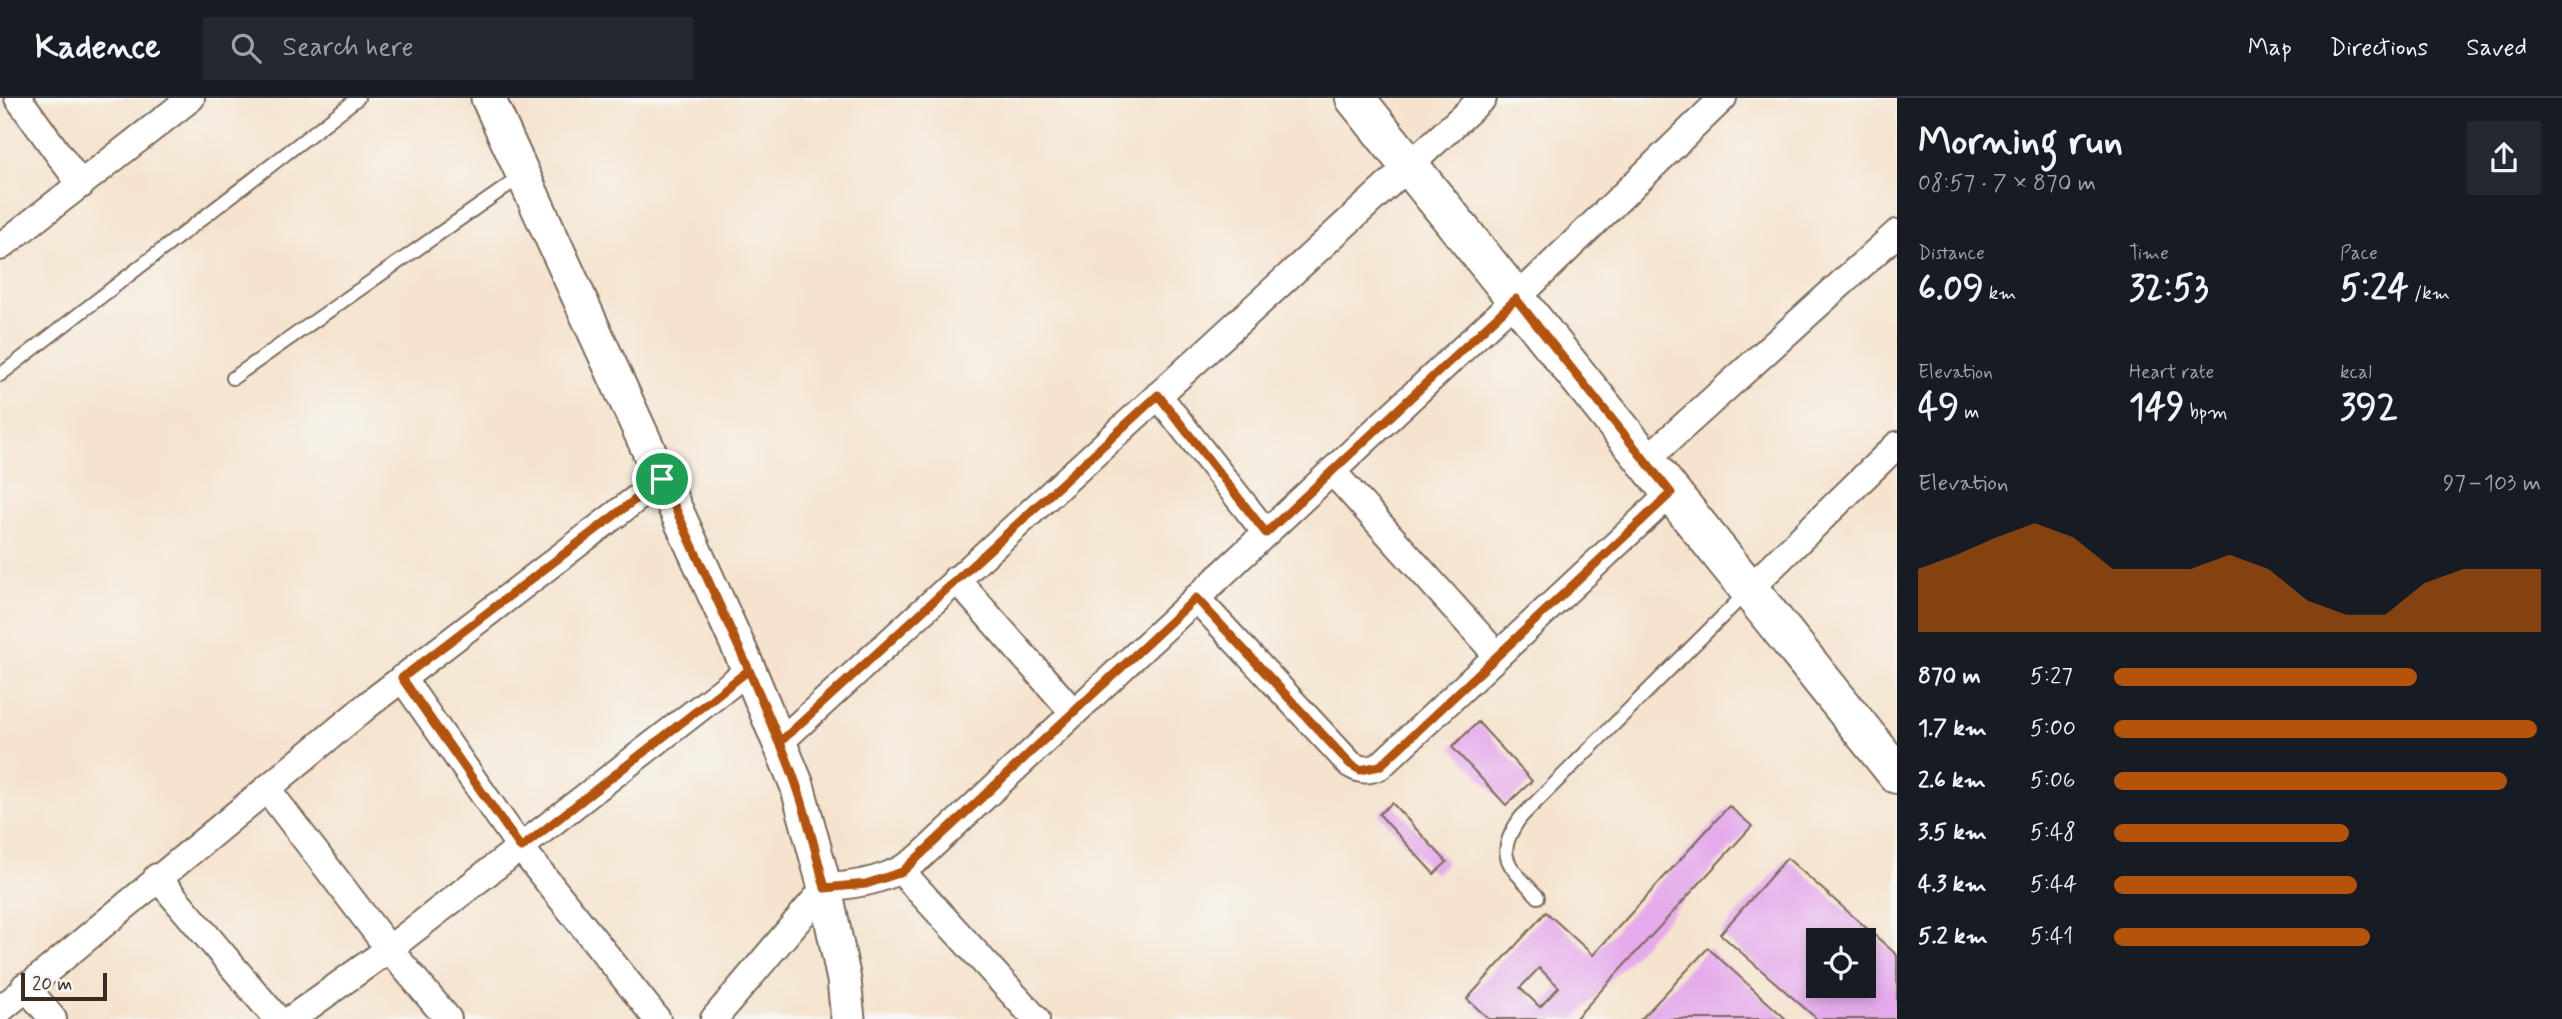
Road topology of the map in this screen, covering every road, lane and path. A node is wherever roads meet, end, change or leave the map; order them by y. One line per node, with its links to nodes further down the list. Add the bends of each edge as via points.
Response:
1 (18, 98): 10 (street)
2 (191, 98): 10 (street)
3 (358, 98): 14 (lane)
4 (488, 98): 9 (street)
5 (1354, 98): 8 (main road)
6 (1483, 98): 8 (street)
7 (1723, 98): 13 (street)
8 (1410, 164): 13 (main road); 16 (street)
9 (523, 175): 15 (lane); 20 (street)
10 (81, 185): 12 (street)
11 (1897, 233): 18 (street)
12 (0, 247)
13 (1516, 299): 18 (main road); 19 (street)
14 (0, 375)
15 (233, 378)
16 (1158, 395): 22 (street); 23 (street)
17 (1897, 445): 24 (street)
18 (1644, 461): 21 (main road)
19 (1332, 471): 22 (street); 26 (street)
20 (662, 479): 27 (street); 28 (street)
21 (1671, 493): 24 (main road); 26 (street)
22 (1266, 533): 25 (street)
23 (956, 579): 29 (street); 30 (street)
24 (1749, 589): 31 (main road); 37 (lane, via 1510,832 1504,847 1507,863)
25 (1196, 598): 26 (street, via 1360,770 1380,766); 29 (street)
26 (1497, 655)
27 (749, 670): 30 (street); 33 (street)
28 (402, 678): 32 (street); 33 (street)
29 (1074, 713): 34 (street)
30 (779, 743): 36 (street, via 797,785)
31 (1897, 774)
32 (267, 789): 35 (street); 38 (street)
33 (521, 848): 38 (street); 45 (street)
34 (902, 872): 36 (street, via 866,884); 48 (street)
35 (157, 877): 39 (street); 42 (street)
36 (825, 888): 46 (street); 47 (street)
37 (1538, 897)
38 (388, 949): 43 (street); 44 (street)
39 (25, 986): 40 (street); 41 (street)
40 (0, 1010)
41 (53, 1019)
42 (277, 1019)
43 (290, 1019)
44 (448, 1019)
45 (657, 1019)
46 (714, 1019)
47 (848, 1019)
48 (1036, 1019)

